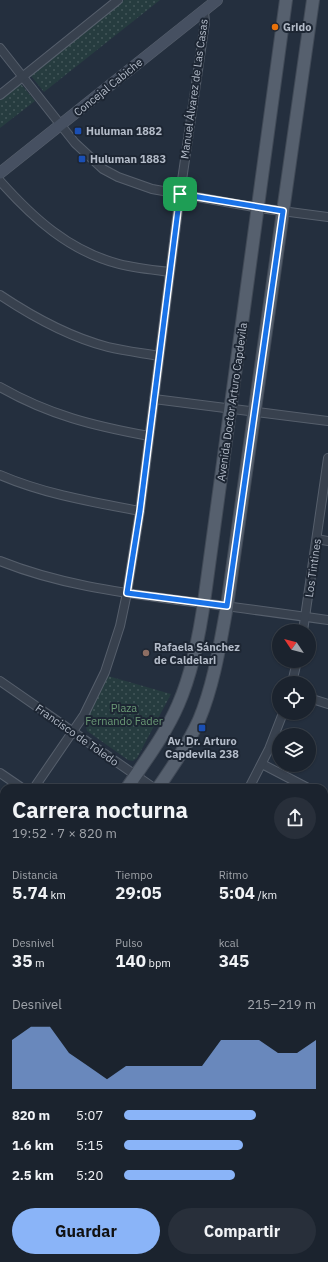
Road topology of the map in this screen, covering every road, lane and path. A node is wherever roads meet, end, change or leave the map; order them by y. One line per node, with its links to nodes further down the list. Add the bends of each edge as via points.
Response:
1 (118, 0): 7 (street)
2 (217, 0): 5 (main road, Concejal Cabiche)
3 (286, 0): 13 (main road, Avenida Doctor Arturo Capdevila)
4 (313, 0): 14 (main road)
5 (204, 11): 9 (main road, Concejal Cabiche); 12 (street, Manuel Álvarez de Las Casas, via 205,22)
6 (0, 48): 7 (street)
7 (24, 76): 8 (street); 9 (street)
8 (0, 95)
9 (61, 125): 10 (main road, Concejal Cabiche); 12 (street, via 85,153 103,168 133,183)
10 (0, 173)
11 (0, 181): 16 (street, via 47,228 85,252 119,264)
12 (180, 194): 13 (street); 16 (street, Manuel Álvarez de Las Casas)
13 (259, 208): 14 (street); 21 (main road, Avenida Doctor Arturo Capdevila)
14 (283, 211): 15 (street); 22 (main road)
15 (328, 217)
16 (170, 272): 18 (street, Manuel Álvarez de Las Casas)
17 (0, 295): 18 (street, via 33,316 71,335 109,347)
18 (159, 356): 20 (street, Manuel Álvarez de Las Casas)
19 (0, 387): 24 (street, via 63,416 94,426)
20 (154, 399): 21 (street); 24 (street, Manuel Álvarez de Las Casas)
21 (231, 409): 22 (street); 32 (main road, Avenida Doctor Arturo Capdevila)
22 (254, 411): 23 (street); 33 (main road)
23 (328, 421)
24 (149, 436): 27 (street, Manuel Álvarez de Las Casas)
25 (328, 458): 28 (street, Los Tintines)
26 (0, 475): 27 (street, via 73,498)
27 (140, 511): 31 (street, Manuel Álvarez de Las Casas)
28 (317, 539): 29 (street); 34 (street, Los Tintines)
29 (328, 541)
30 (0, 561): 31 (street, via 52,579)
31 (127, 593): 32 (street); 41 (street, Manuel Álvarez de Las Casas, via 118,633 105,672)
32 (204, 603): 33 (street); 44 (main road, Avenida Doctor Arturo Capdevila, via 192,666 185,687 168,725)
33 (227, 606): 34 (street); 49 (main road, via 209,690 199,719 186,745)
34 (306, 617): 35 (street); 36 (street, Los Tintines)
35 (328, 620)
36 (304, 624)
37 (0, 681): 41 (street, Francisco de Toledo)
38 (316, 700): 39 (street)
39 (328, 704)
40 (280, 720): 42 (street)
41 (73, 732): 44 (street, Francisco de Toledo); 46 (street, Manuel Álvarez de Las Casas)
42 (262, 764): 50 (street); 51 (street)
43 (0, 773): 45 (street)
44 (135, 776): 47 (main road, Avenida Doctor Arturo Capdevila); 48 (street, Francisco de Toledo)
45 (16, 784)
46 (37, 784)
47 (130, 784)
48 (148, 784)
49 (161, 784)
50 (251, 784)
51 (300, 784)

